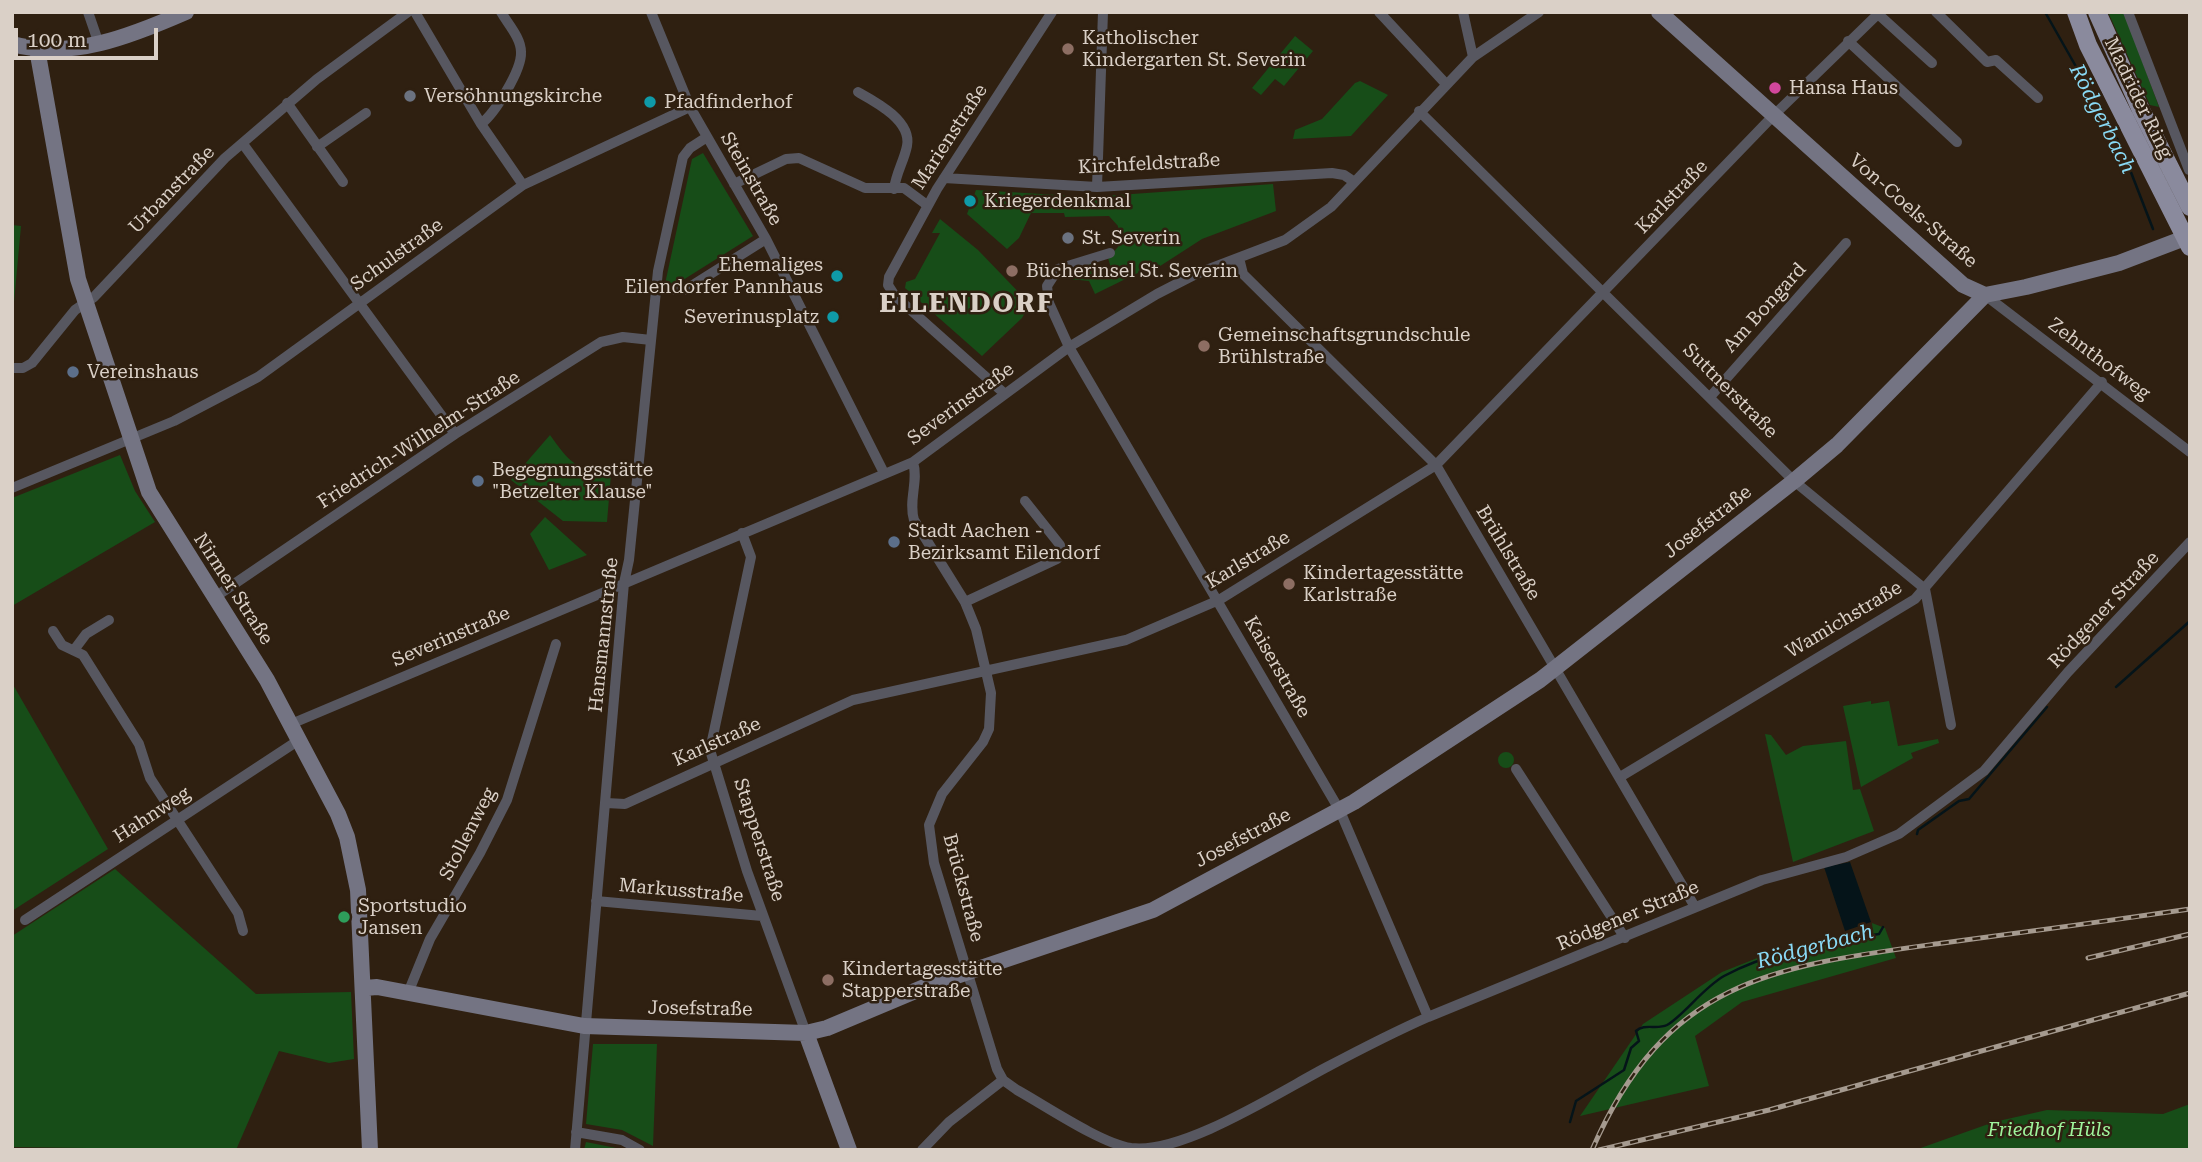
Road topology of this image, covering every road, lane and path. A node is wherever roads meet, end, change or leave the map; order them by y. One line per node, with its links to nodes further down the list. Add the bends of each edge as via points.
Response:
1 (88, 12): 20 (street)
2 (186, 12): 20 (street)
3 (408, 12): 27 (street, Urbanstraße)
4 (415, 12): 32 (street)
5 (501, 12): 32 (street, via 518,40 519,65 491,116)
6 (651, 12): 28 (street, Steinstraße)
7 (1052, 12): 39 (street, Marienstraße)
8 (1103, 12): 44 (street)
9 (1379, 12): 24 (street)
10 (1463, 12): 22 (street)
11 (1539, 12): 22 (street, Severinstraße)
12 (1658, 12): 31 (street, Von-Coels-Straße)
13 (1936, 12): 26 (street, via 1987,62 1996,60)
14 (2076, 12): 49 (main road, Madrider Ring, via 2088,45)
15 (2097, 12): 47 (main road, Madrider Ring)
16 (2128, 12): 37 (street)
17 (1879, 13): 18 (street, Karlstraße); 23 (street)
18 (1848, 41): 31 (street, Karlstraße); 34 (street)
19 (12, 44): 21 (street)
20 (99, 44): 21 (street)
21 (37, 49): 56 (street, Nirmer Straße)
22 (1473, 57): 24 (street, Severinstraße)
23 (1931, 63)
24 (1446, 84): 29 (street, Severinstraße)
25 (858, 92): 45 (street, via 896,118 906,132 908,144)
26 (2038, 98)
27 (287, 103): 35 (street, Urbanstraße); 36 (street)
28 (690, 107): 33 (street, Steinstraße); 43 (street, Schulstraße)
29 (1419, 111): 40 (street, Severinstraße); 54 (street, Suttnerstraße)
30 (366, 113): 36 (street)
31 (1773, 116): 54 (street, Karlstraße); 55 (street, Von-Coels-Straße, via 1963,285)
32 (481, 124): 43 (street)
33 (707, 137): 42 (street, Steinstraße); 53 (street, Hansmannstraße, via 683,157)
34 (1957, 142)
35 (243, 144): 56 (street, Urbanstraße); 57 (street)
36 (317, 147): 41 (street)
37 (2186, 150): 38 (street)
38 (2189, 170)
39 (944, 178): 44 (street, Kirchfeldstraße); 46 (street, Marienstraße)
40 (1353, 181): 44 (street, Kirchfeldstraße, via 1332,173); 52 (street, Severinstraße, via 1306,228)
41 (343, 182)
42 (734, 184): 45 (street, via 793,158 865,188); 48 (street, Steinstraße)
43 (523, 185): 57 (street, Schulstraße)
44 (1097, 187)
45 (894, 189): 46 (street, via 910,191)
46 (928, 205): 62 (street, Marienstraße, via 892,269 888,285)
47 (2190, 207)
48 (766, 239): 53 (street, via 685,290); 69 (street, Steinstraße)
49 (2188, 240): 55 (street, Von-Coels-Straße, via 2119,263)
50 (1846, 243): 63 (street, Am Bongard)
51 (1110, 253): 59 (street, Kaiserstraße, via 1058,269 1051,276 1046,295)
52 (1239, 258): 59 (street, Severinstraße, via 1157,294); 68 (street, Brühlstraße, via 1243,274)
53 (656, 289): 58 (street, Hansmannstraße)
54 (1605, 292): 63 (street, Suttnerstraße); 68 (street, Karlstraße)
55 (1985, 295): 61 (street, Zehnthofweg); 70 (street, Josefstraße, via 1837,445)
56 (85, 304): 60 (street, Urbanstraße, via 32,363); 65 (street, Nirmer Straße)
57 (360, 304): 64 (street); 65 (street, Schulstraße, via 258,377 173,421)
58 (651, 340): 64 (street, Friedrich-Wilhelm-Straße, via 611,338 601,342); 75 (street, Hansmannstraße)
59 (1069, 347): 62 (street, Severinstraße); 78 (street, Kaiserstraße)
60 (12, 368)
61 (2102, 382): 66 (street, Zehnthofweg); 76 (street, Wamichstraße)
62 (1005, 394): 67 (street, Severinstraße)
63 (1710, 397): 70 (street, Suttnerstraße)
64 (455, 434): 77 (street, Friedrich-Wilhelm-Straße)
65 (128, 438): 71 (street, Schulstraße); 77 (street, Nirmer Straße, via 159,512)
66 (2190, 452)
67 (913, 462): 69 (street, Severinstraße); 79 (street, Brückstraße, via 914,520)
68 (1436, 465): 78 (street, Karlstraße); 84 (street, Brühlstraße)
69 (884, 473): 73 (street, Severinstraße)
70 (1794, 481): 76 (street, Suttnerstraße); 84 (street, Josefstraße)
71 (12, 488)
72 (1025, 501): 79 (street, via 1060,545 1061,553 1057,559)
73 (742, 533): 75 (street, Severinstraße); 89 (street, Stapperstraße, via 751,557 710,750)
74 (2190, 542): 96 (street, Rödgener Straße, via 1967,786 1877,845 1762,880)
75 (624, 583): 86 (street, Severinstraße); 92 (street, Hansmannstraße)
76 (1925, 589): 87 (street); 91 (street, Wamichstraße)
77 (215, 597): 86 (street, Nirmer Straße)
78 (1219, 600): 85 (street, Karlstraße, via 1126,640); 93 (street, Kaiserstraße)
79 (965, 602): 85 (street, Brückstraße)
80 (110, 620): 83 (street, via 86,634)
81 (53, 631): 83 (street, via 62,645)
82 (556, 644): 103 (street, Stollenweg, via 507,800 430,940)
83 (74, 650): 94 (street, via 82,655 139,744 150,778)
84 (1557, 667): 91 (street, Brühlstraße); 93 (street, Josefstraße)
85 (987, 668): 89 (street, Karlstraße, via 853,700); 101 (street, Brückstraße, via 989,729 942,794 929,825 934,863)
86 (291, 724): 88 (street, Nirmer Straße)
87 (1951, 725)
88 (299, 740): 94 (street, Hahnweg); 102 (street, Nirmer Straße, via 347,837 358,890)
89 (712, 762): 92 (street, Karlstraße, via 625,804); 97 (street, Stapperstraße)
90 (1516, 769): 100 (street)
91 (1620, 777): 96 (street, Brühlstraße)
92 (606, 803): 95 (street, Hansmannstraße)
93 (1340, 811): 101 (street, Josefstraße, via 1153,910); 104 (street, Kaiserstraße)
94 (178, 819): 98 (street, Hahnweg); 99 (street, via 238,913)
95 (596, 901): 97 (street, Markusstraße); 105 (street, Hansmannstraße)
96 (1695, 907): 100 (street, Rödgener Straße)
97 (762, 916): 106 (street, Stapperstraße)
98 (25, 920)
99 (243, 931)
100 (1625, 938): 104 (street, Rödgener Straße)
101 (967, 972): 106 (street, Josefstraße); 107 (street, Brückstraße)
102 (365, 988): 103 (street, Josefstraße); 109 (street, Nirmer Straße)
103 (408, 993): 105 (street, Josefstraße)
104 (1428, 1017): 107 (street, Rödgener Straße, via 1212,1128 1148,1148 1112,1142)
105 (584, 1026): 106 (street, Josefstraße); 108 (street, Hansmannstraße)
106 (806, 1033): 112 (street, Stapperstraße)
107 (1003, 1080): 113 (street, via 949,1122)
108 (576, 1132): 110 (street, Hansmannstraße); 111 (street, via 622,1140)
109 (374, 1149)
110 (575, 1150)
111 (640, 1150)
112 (849, 1150)
113 (922, 1150)

